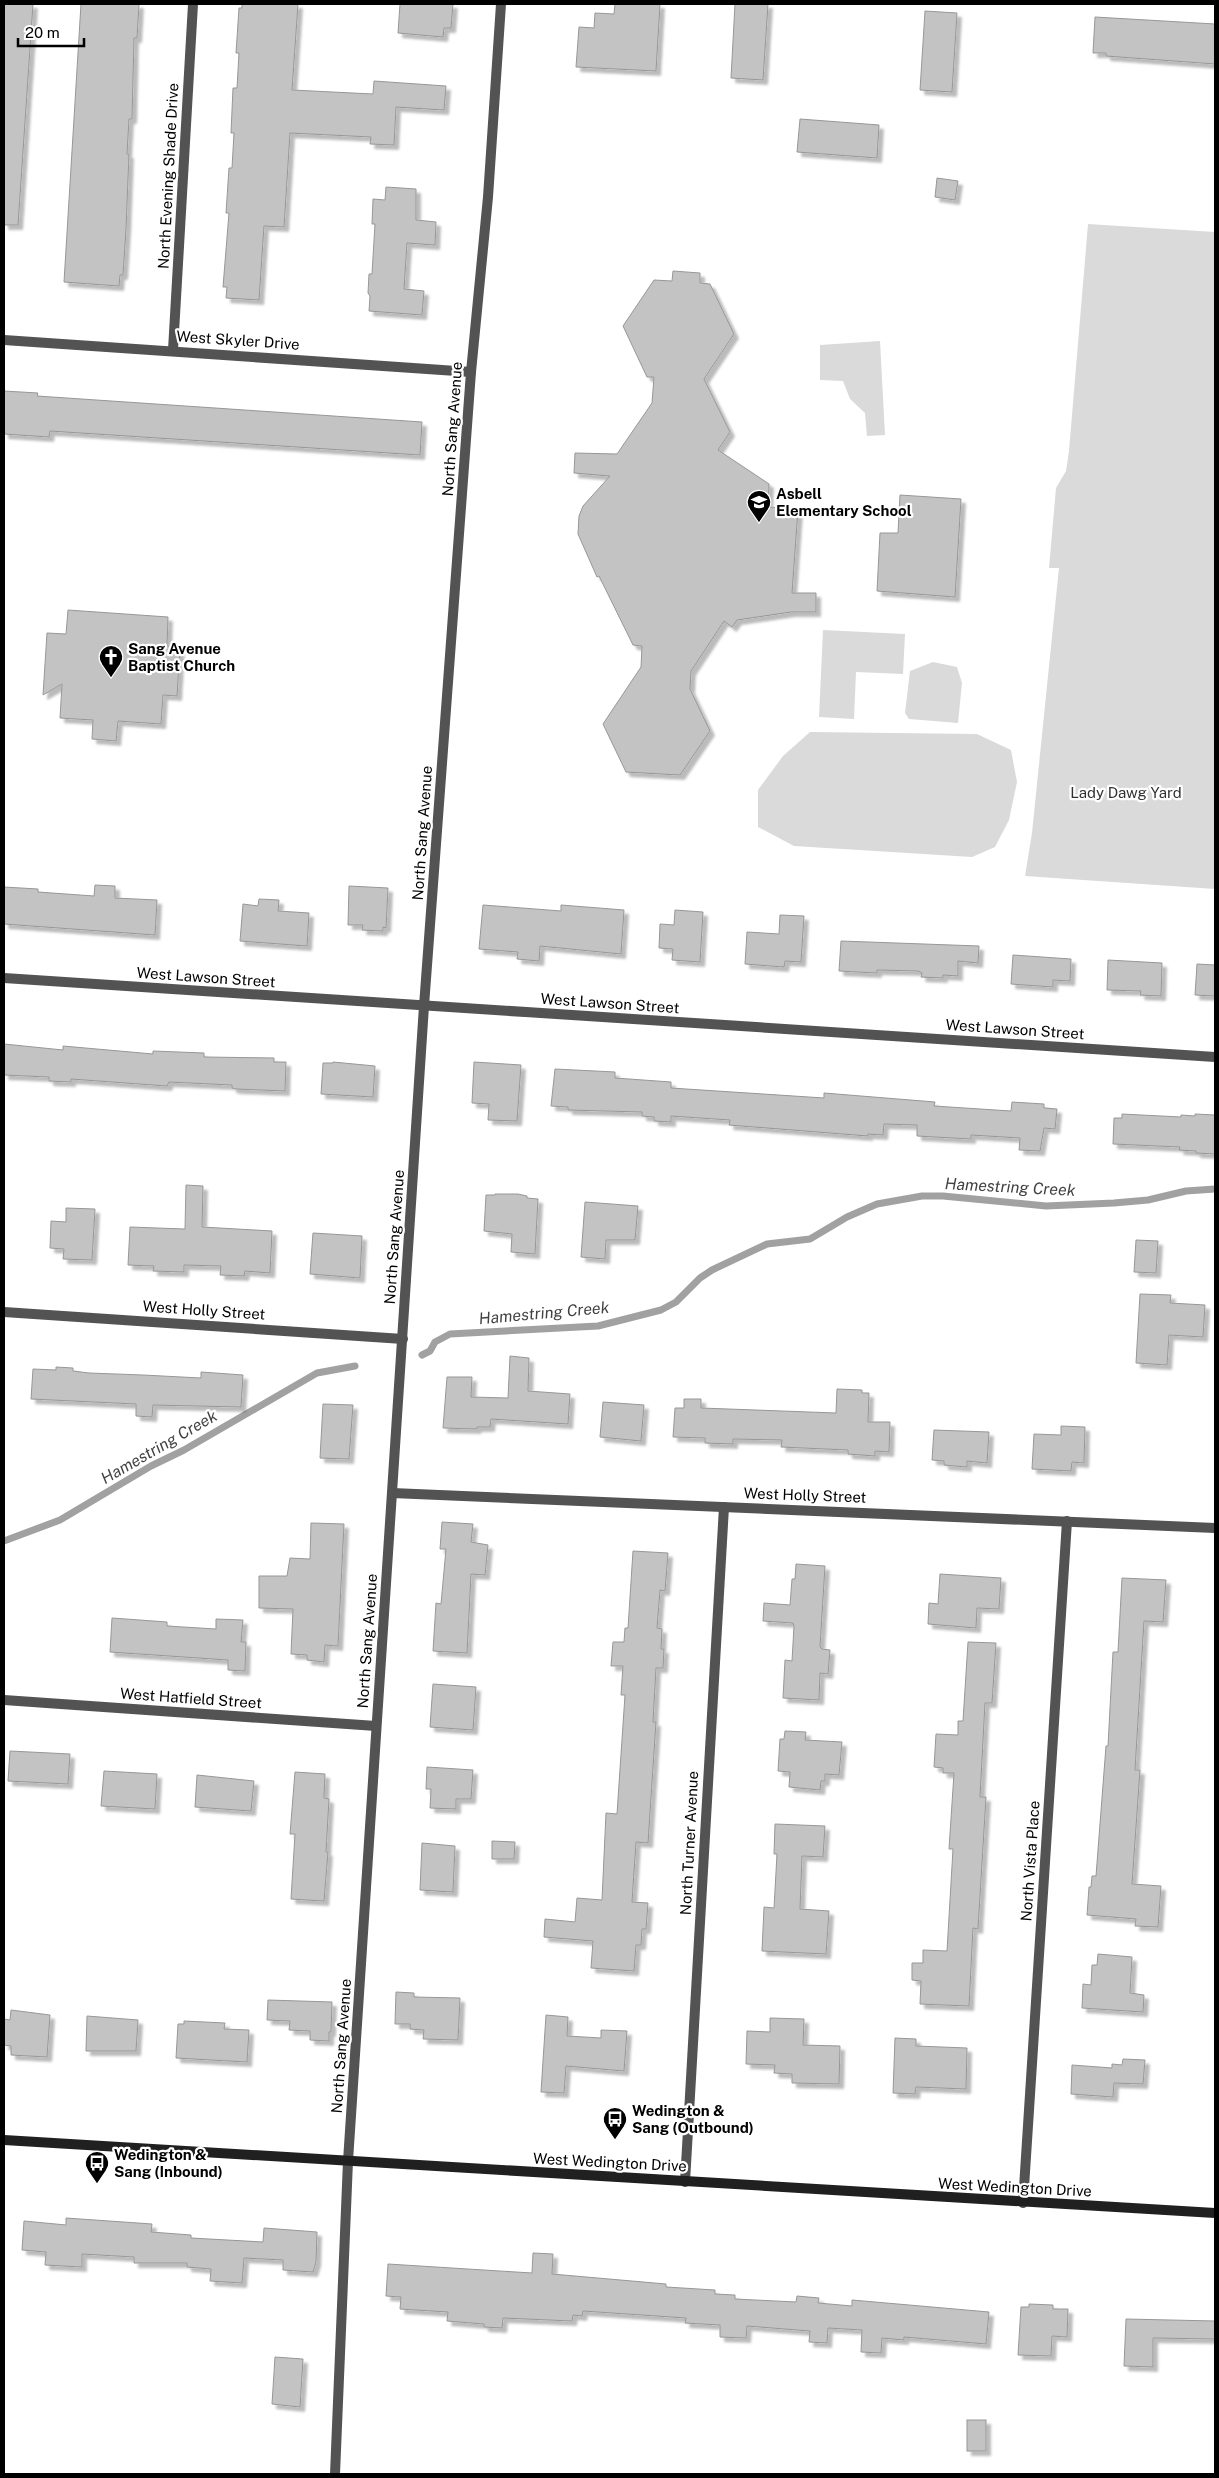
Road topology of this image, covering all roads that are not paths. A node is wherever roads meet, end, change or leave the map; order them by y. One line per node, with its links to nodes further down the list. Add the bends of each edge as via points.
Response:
1 (192, 4): 4 (street, North Evening Shade Drive)
2 (501, 4): 5 (street, North Sang Avenue, via 489,184)
3 (4, 340): 4 (street, West Skyler Drive)
4 (173, 350): 5 (street, West Skyler Drive)
5 (471, 372): 7 (street, North Sang Avenue)
6 (4, 978): 7 (street, West Lawson Street)
7 (424, 1006): 8 (street, West Lawson Street); 10 (street, North Sang Avenue)
8 (1215, 1058)
9 (4, 1312): 10 (street, West Holly Street)
10 (403, 1339): 11 (street, North Sang Avenue)
11 (392, 1493): 12 (street, West Holly Street); 16 (street, North Sang Avenue)
12 (724, 1507): 13 (street, West Holly Street); 19 (street, North Turner Avenue)
13 (1067, 1521): 14 (street, West Holly Street); 20 (street, North Vista Place)
14 (1215, 1528)
15 (4, 1700): 16 (street, West Hatfield Street)
16 (376, 1726): 18 (street, North Sang Avenue)
17 (4, 2140): 18 (main road, West Wedington Drive)
18 (348, 2161): 19 (main road, West Wedington Drive); 22 (street, North Sang Avenue)
19 (685, 2182): 20 (main road, West Wedington Drive)
20 (1023, 2203): 21 (main road, West Wedington Drive)
21 (1215, 2213)
22 (335, 2474)

